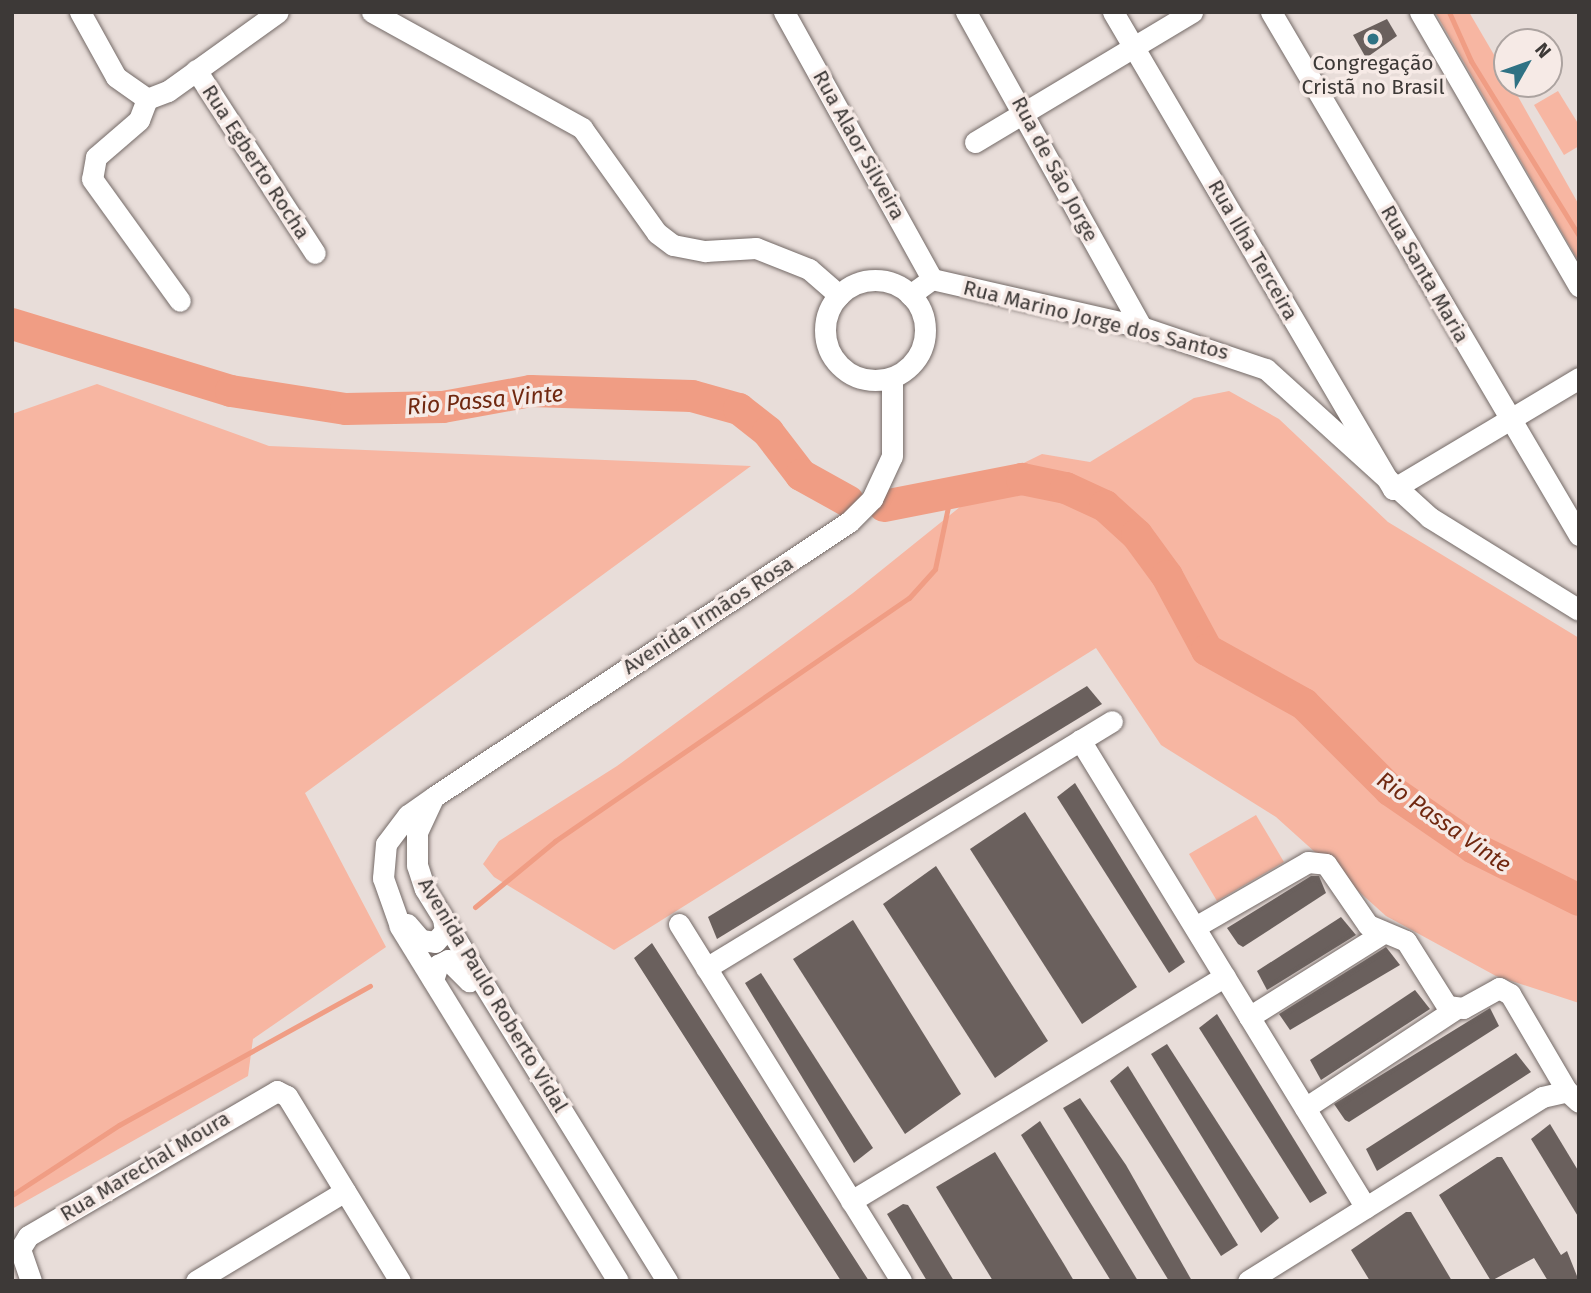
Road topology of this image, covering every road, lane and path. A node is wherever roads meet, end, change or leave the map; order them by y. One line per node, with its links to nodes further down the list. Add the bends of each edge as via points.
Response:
1 (80, 12): 12 (street, via 116,77)
2 (278, 12): 11 (street)
3 (372, 12): 18 (street, via 582,128 657,233 673,245 776,254 809,269)
4 (784, 12): 16 (street, Rua Alaor Silveira)
5 (966, 12): 13 (street, Rua de São Jorge)
6 (1113, 12): 10 (street, Rua Ilha Terceira)
7 (1192, 12): 10 (street)
8 (1271, 12): 24 (street, Rua Santa Maria)
9 (1420, 12): 17 (street)
10 (1133, 47): 13 (street); 25 (street, Rua Ilha Terceira)
11 (196, 71): 12 (street); 15 (street, Rua Egberto Rocha)
12 (147, 99): 20 (street, via 139,120 96,157 92,179)
13 (1026, 112): 14 (street); 21 (street, Rua de São Jorge)
14 (975, 142)
15 (315, 253)
16 (932, 279): 19 (street); 21 (street, Rua Marino Jorge dos Santos)
17 (1579, 286)
18 (839, 295): 19 (street, via 875,280); 22 (street, via 825,322 830,353 851,375 871,381)
19 (910, 295): 22 (street, via 921,312 924,341 909,367)
20 (180, 301)
21 (1141, 327): 25 (street, Rua Marino Jorge dos Santos, via 1266,369)
22 (892, 378): 30 (street, Avenida Irmãos Rosa, via 892,456 881,485 855,517)
23 (1579, 378): 24 (street)
24 (1510, 419): 25 (street); 26 (street, Rua Santa Maria)
25 (1393, 489): 27 (street, Rua Marino Jorge dos Santos, via 1463,542)
26 (1579, 535)
27 (1579, 611)
28 (1112, 721): 29 (street)
29 (1080, 740): 34 (street); 36 (street)
30 (435, 796): 31 (street, Avenida Paulo Roberto Vidal, via 408,815 386,844); 32 (street, Avenida Paulo Roberto Vidal, via 421,818 416,853 425,889)
31 (385, 890): 32 (street, via 421,940 441,938); 38 (street, Avenida Paulo Roberto Vidal)
32 (443, 918): 41 (street, Avenida Paulo Roberto Vidal)
33 (679, 924): 36 (street)
34 (1195, 927): 35 (street, via 1317,861 1332,869 1368,925); 37 (street)
35 (1383, 933): 39 (street, via 1401,936 1442,1000); 40 (street)
36 (706, 968): 45 (street)
37 (1224, 976): 40 (street); 45 (street)
38 (433, 980): 41 (street, via 438,965 454,961 484,1005); 50 (street, Avenida Paulo Roberto Vidal)
39 (1455, 1009): 42 (street, via 1493,990 1510,994); 43 (street)
40 (1249, 1017): 43 (street)
41 (508, 1023): 51 (street, Avenida Paulo Roberto Vidal)
42 (1573, 1096): 46 (street, via 1542,1097)
43 (1305, 1108): 46 (street)
44 (345, 1191): 47 (street, Rua Marechal Moura, via 287,1096 277,1091 28,1237 20,1249); 48 (street); 49 (street)
45 (851, 1201): 52 (street)
46 (1366, 1208): 53 (street)
47 (31, 1281)
48 (196, 1281)
49 (400, 1281)
50 (618, 1281)
51 (667, 1281)
52 (901, 1281)
53 (1248, 1281)

